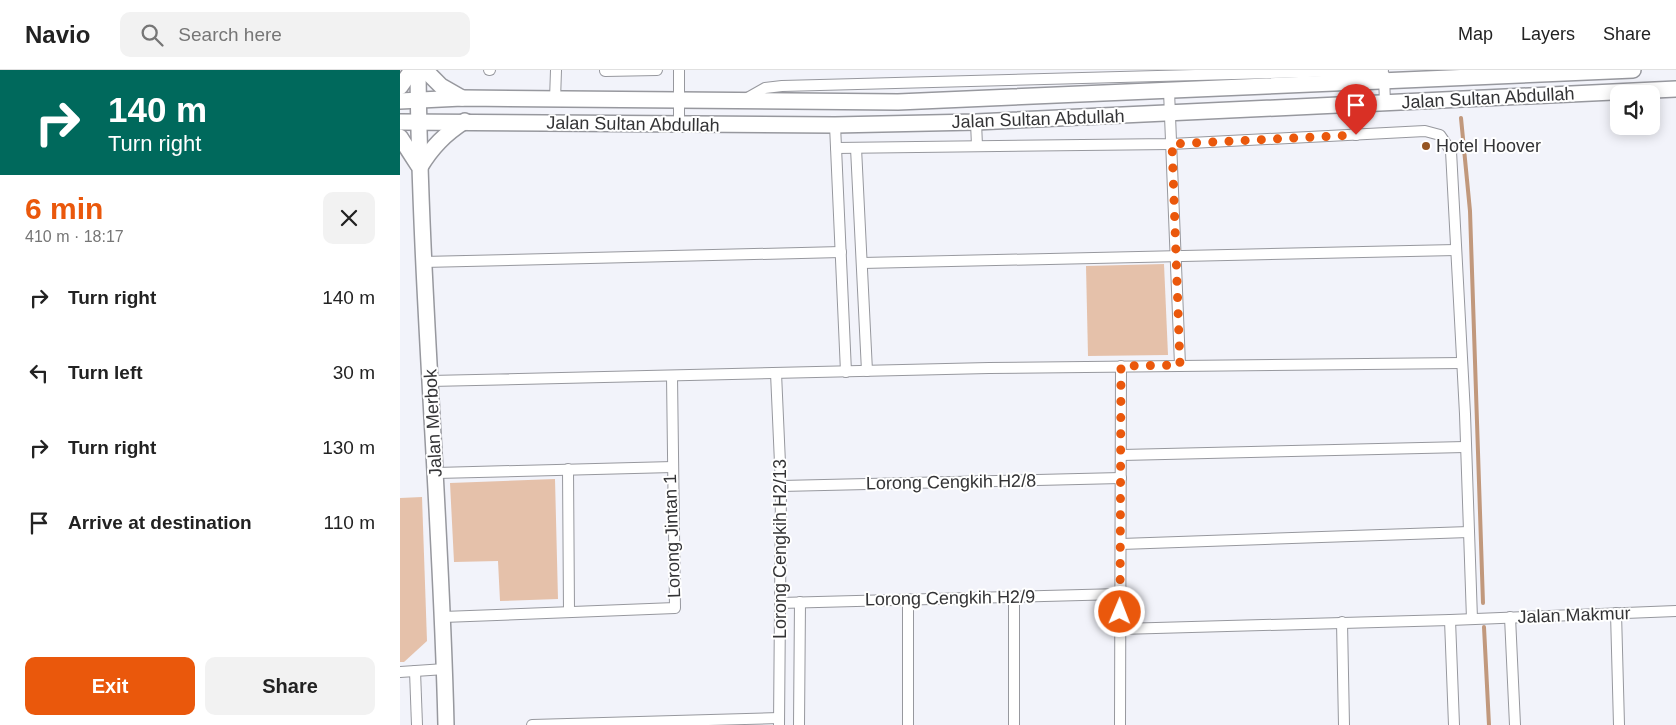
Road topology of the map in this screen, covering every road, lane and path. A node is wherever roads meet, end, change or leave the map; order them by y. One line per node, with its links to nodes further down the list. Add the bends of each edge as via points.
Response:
1 (412, 70): 15 (main road)
2 (418, 70): 21 (main road, Jalan Merbok)
3 (424, 70): 20 (main road, via 441,86)
4 (556, 70): 22 (street)
5 (657, 70): 9 (street)
6 (679, 70): 23 (street)
7 (1012, 70): 14 (street)
8 (1633, 70): 10 (main road, Jalan Sultan Abdullah)
9 (605, 71)
10 (1550, 72): 13 (main road, Jalan Sultan Abdullah); 18 (main road, via 1559,84); 19 (main road, via 1539,85)
11 (1384, 74): 12 (main road, Jalan Sultan Abdullah); 14 (street); 17 (main road, Jalan Sultan Abdullah); 26 (street)
12 (1441, 74): 13 (main road, Jalan Sultan Abdullah)
13 (1468, 74)
14 (1012, 81): 25 (street, via 782,86 764,88)
15 (400, 87)
16 (1676, 89): 18 (main road, Jalan Sultan Abdullah)
17 (1169, 91): 25 (main road, Jalan Sultan Abdullah, via 898,102); 28 (street)
18 (1584, 92): 19 (main road, Jalan Sultan Abdullah)
19 (1517, 96): 26 (main road, Jalan Sultan Abdullah)
20 (462, 98): 21 (main road, Jalan Sultan Abdullah); 22 (main road, Jalan Sultan Abdullah)
21 (418, 100): 24 (main road, Jalan Sultan Abdullah); 29 (main road, Jalan Merbok)
22 (555, 100): 23 (main road, Jalan Sultan Abdullah)
23 (679, 100): 25 (main road, Jalan Sultan Abdullah); 33 (street)
24 (400, 101)
25 (741, 101)
26 (1385, 104): 27 (main road, Jalan Sultan Abdullah)
27 (1355, 105): 28 (main road, Jalan Sultan Abdullah); 35 (street)
28 (1170, 113): 32 (main road, Jalan Sultan Abdullah); 37 (street)
29 (419, 121): 30 (main road, Jalan Sultan Abdullah); 31 (main road, Jalan Sultan Abdullah); 41 (main road, Jalan Merbok)
30 (465, 121): 33 (main road, Jalan Sultan Abdullah); 41 (main road, via 439,140)
31 (400, 122)
32 (976, 122): 34 (main road, Jalan Sultan Abdullah); 38 (street)
33 (679, 125): 34 (main road, Jalan Sultan Abdullah)
34 (835, 125): 39 (street)
35 (1356, 135): 37 (street); 42 (street, via 1431,132 1440,135 1451,151)
36 (400, 137): 41 (main road)
37 (1172, 144): 38 (street); 44 (street)
38 (977, 146): 40 (street)
39 (836, 148): 40 (street); 43 (street)
40 (856, 148): 46 (street)
41 (420, 168): 45 (main road, Jalan Merbok)
42 (1456, 250): 44 (street); 47 (street)
43 (840, 252): 45 (street); 51 (street)
44 (1176, 255): 46 (street); 48 (street)
45 (423, 262): 54 (main road, Jalan Merbok)
46 (862, 263): 50 (street)
47 (1462, 363): 48 (street); 55 (street)
48 (1180, 365): 49 (street)
49 (1121, 366): 50 (street); 56 (street)
50 (867, 371): 51 (street)
51 (846, 372): 52 (street)
52 (776, 373): 53 (street); 61 (street, Lorong Cengkih H2/13)
53 (672, 376): 54 (street); 57 (street)
54 (430, 381): 59 (main road, Jalan Merbok)
55 (1465, 448): 56 (street); 62 (street)
56 (1122, 455): 60 (street)
57 (673, 467): 58 (street, Lorong Jintan 1); 70 (street, Lorong Jintan 1, via 675,608)
58 (568, 469): 59 (street, Lorong Jintan 1); 70 (street)
59 (436, 473): 72 (main road, Jalan Merbok)
60 (1121, 478): 61 (street, Lorong Cengkih H2/8); 63 (street)
61 (781, 486): 68 (street, Lorong Cengkih H2/13)
62 (1469, 532): 63 (street); 74 (street)
63 (1121, 544): 64 (street)
64 (1120, 594): 65 (street, Lorong Cengkih H2/9); 77 (street)
65 (1014, 597): 66 (street, Lorong Cengkih H2/9); 87 (street)
66 (908, 599): 67 (street, Lorong Cengkih H2/9); 86 (street)
67 (800, 602): 68 (street, Lorong Cengkih H2/9); 85 (street)
68 (780, 603): 81 (street, Lorong Cengkih H2/13)
69 (1676, 610): 71 (street, Jalan Makmur)
70 (569, 611): 72 (street, Lorong Jintan 1)
71 (1616, 613): 73 (street, Jalan Makmur); 93 (street)
72 (443, 617): 78 (main road, Jalan Merbok)
73 (1510, 618): 74 (street, Jalan Makmur); 92 (street)
74 (1472, 619): 75 (street, Jalan Makmur)
75 (1450, 620): 76 (street, Jalan Makmur); 91 (street)
76 (1342, 622): 77 (street, Jalan Makmur); 90 (street)
77 (1120, 629): 88 (street)
78 (445, 669): 79 (street); 83 (main road, Jalan Merbok)
79 (415, 671): 80 (street); 82 (street)
80 (400, 672)
81 (779, 722): 84 (street)
82 (417, 725)
83 (446, 725)
84 (532, 725)
85 (799, 725)
86 (908, 725)
87 (1014, 725)
88 (1120, 725)
89 (1339, 725): 90 (street)
90 (1344, 725)
91 (1454, 725)
92 (1515, 725)
93 (1619, 725)

